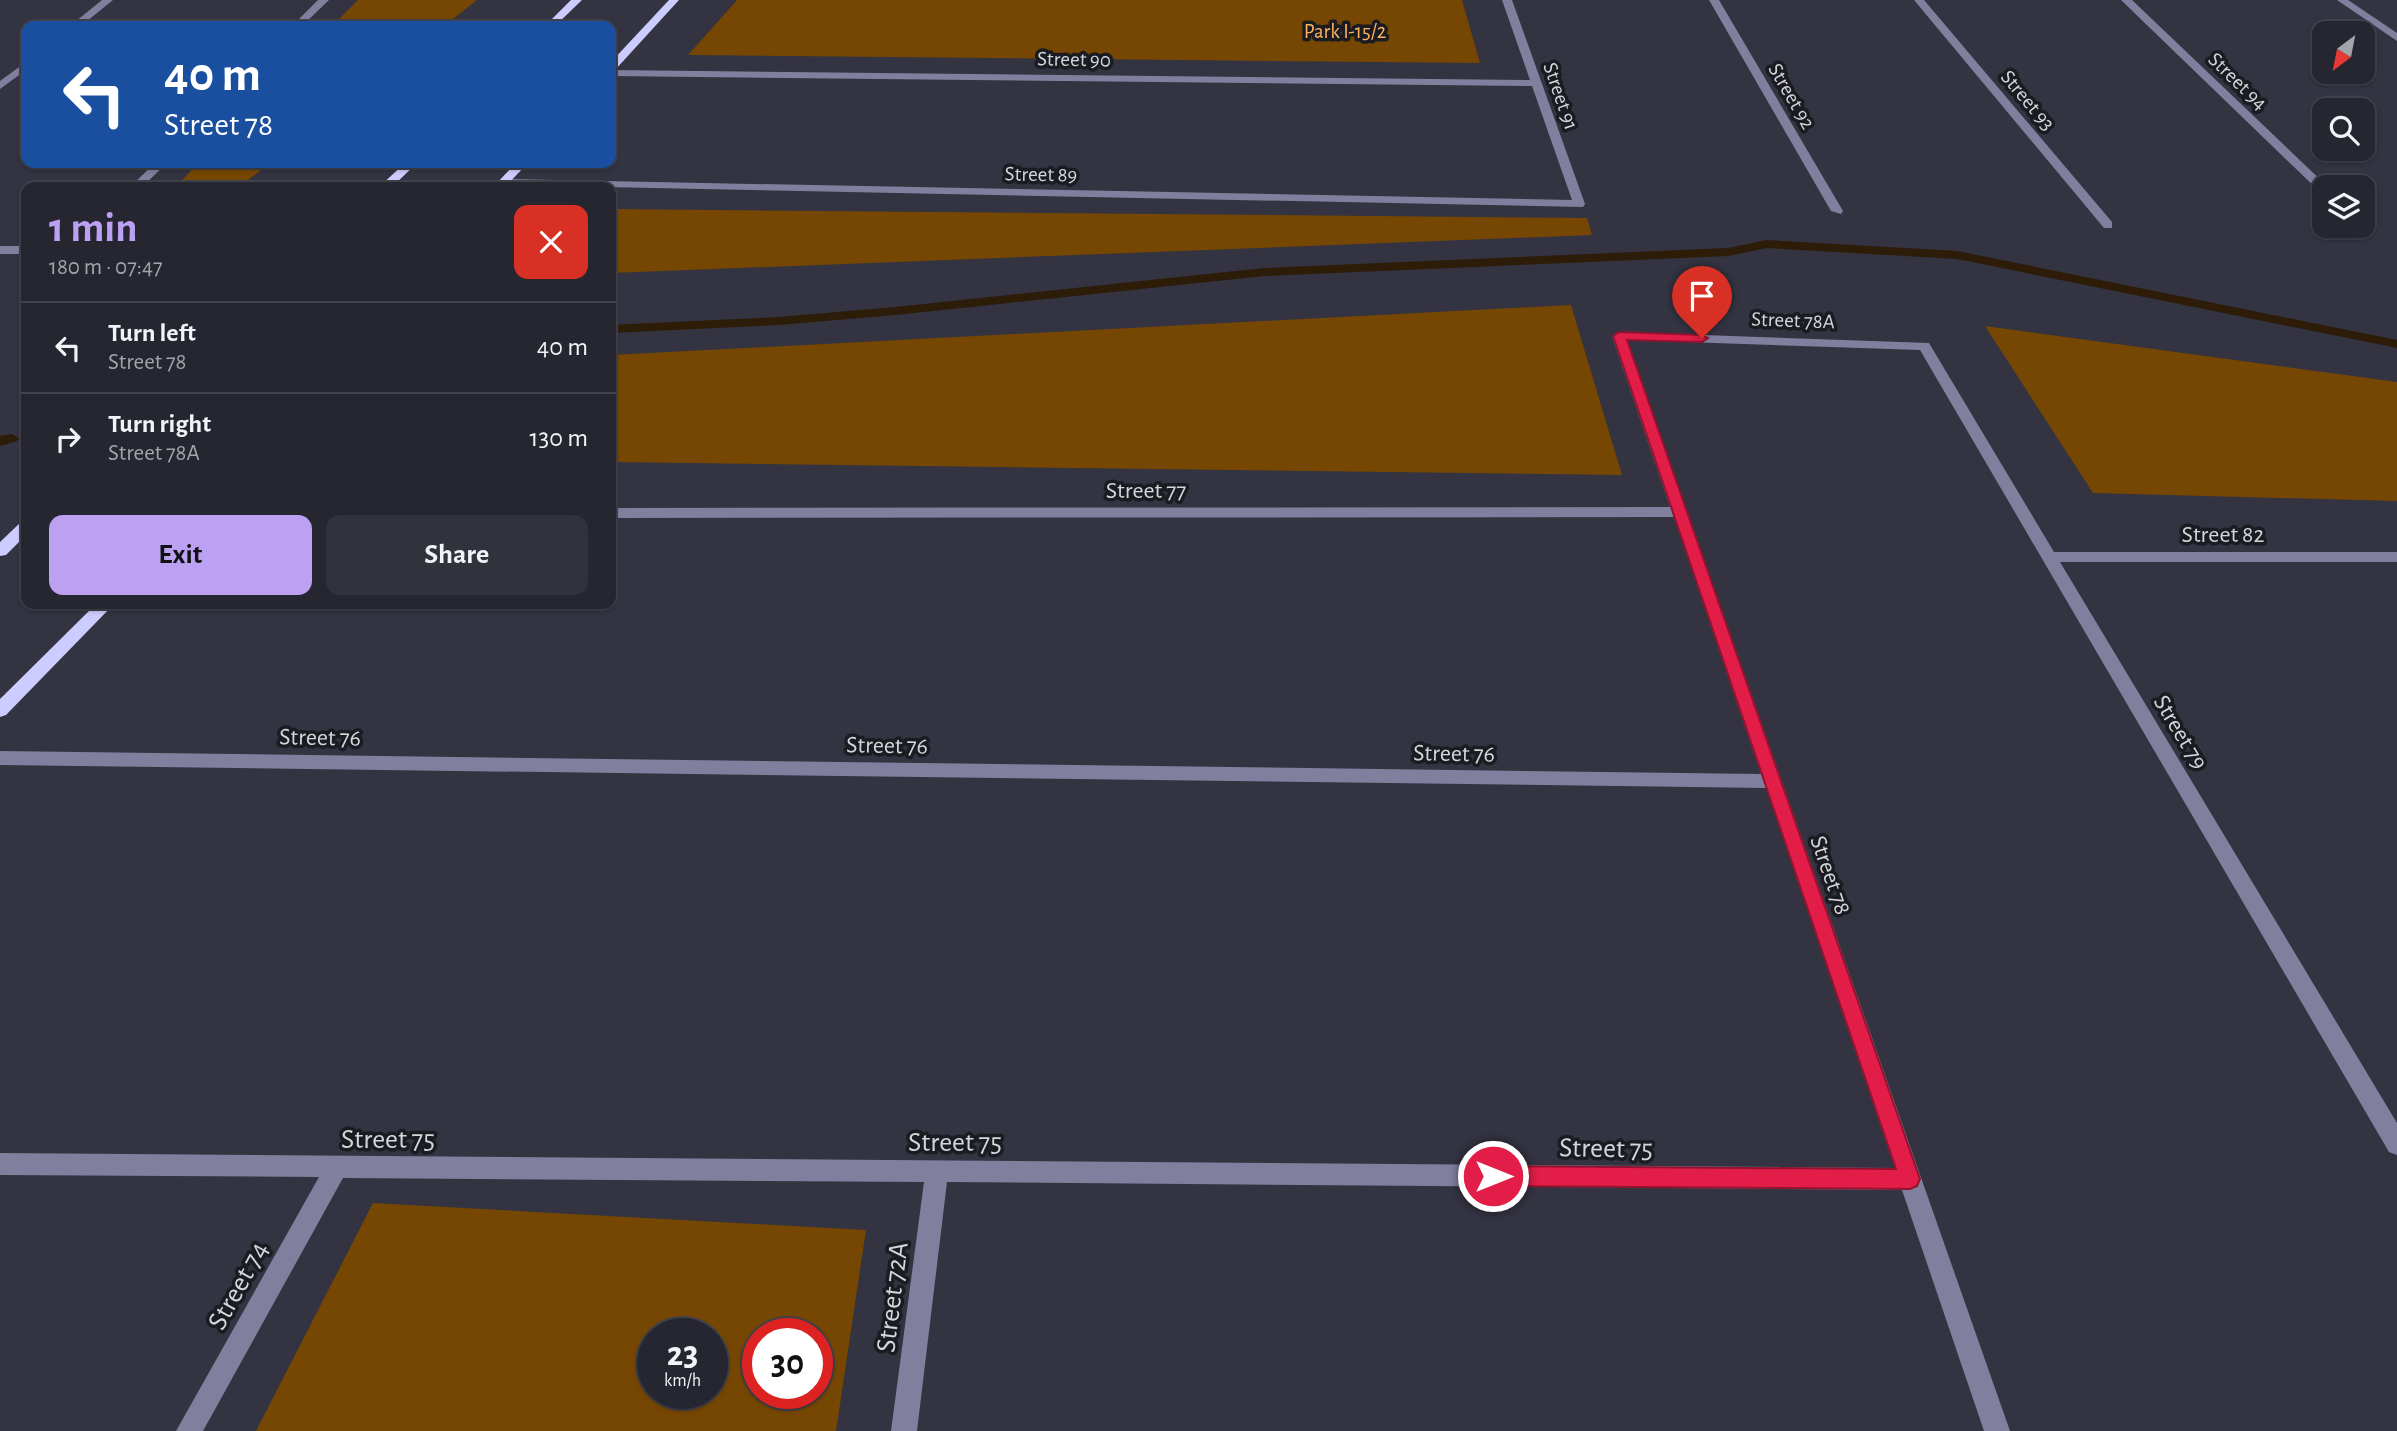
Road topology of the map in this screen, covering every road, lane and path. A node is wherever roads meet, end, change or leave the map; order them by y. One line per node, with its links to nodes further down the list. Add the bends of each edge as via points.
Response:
1 (108, 0): 10 (street)
2 (324, 0): 11 (street)
3 (577, 0): 12 (main road)
4 (674, 0): 14 (main road)
5 (1507, 0): 17 (street, Street 91)
6 (1714, 0): 28 (street, Street 92)
7 (1919, 0): 29 (street, Street 93)
8 (2126, 0): 22 (street, Street 94)
9 (2342, 0): 13 (street)
10 (81, 21)
11 (302, 21)
12 (555, 21)
13 (2397, 38)
14 (616, 63)
15 (21, 69): 18 (street)
16 (616, 73): 17 (street, Street 90)
17 (1536, 83): 27 (street, Street 91)
18 (0, 86)
19 (156, 168): 23 (street)
20 (406, 168): 24 (main road)
21 (517, 168): 25 (main road)
22 (2312, 178)
23 (141, 182)
24 (390, 182)
25 (504, 182)
26 (616, 187): 27 (street, Street 89)
27 (1578, 204)
28 (1838, 211)
29 (2108, 225)
30 (0, 250): 31 (street)
31 (21, 250)
32 (1619, 336): 33 (street, Street 78A); 34 (street, Street 78)
33 (1924, 346): 38 (street, Street 79)
34 (1681, 512): 35 (street, Street 77); 44 (street, Street 78)
35 (616, 513)
36 (21, 531): 37 (main road)
37 (0, 551)
38 (2049, 557): 39 (street, Street 82); 45 (street, Street 79)
39 (2390, 557): 40 (street)
40 (2397, 573)
41 (101, 609): 42 (main road)
42 (0, 710)
43 (0, 758): 44 (street, Street 76)
44 (1773, 781): 49 (street, Street 78)
45 (2397, 1144)
46 (0, 1164): 47 (street, Street 75)
47 (337, 1167): 48 (street, Street 75); 50 (street, Street 74)
48 (937, 1171): 49 (street, Street 75); 51 (street, Street 72A)
49 (1910, 1179): 52 (street, Street 78)
50 (189, 1431)
51 (904, 1431)
52 (1997, 1431)

